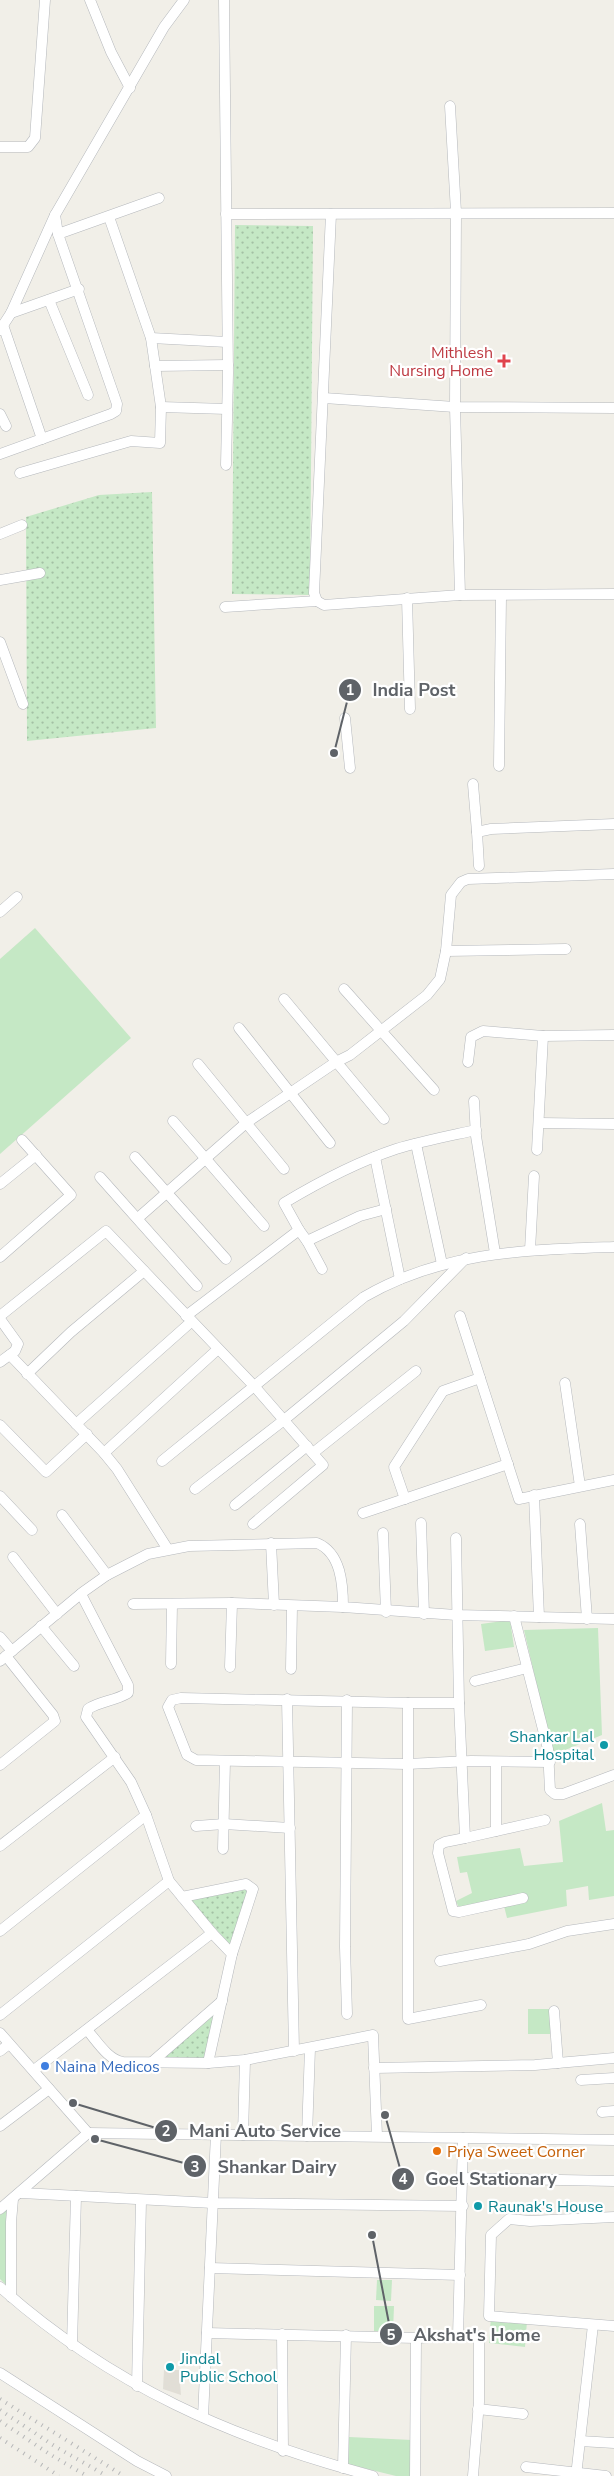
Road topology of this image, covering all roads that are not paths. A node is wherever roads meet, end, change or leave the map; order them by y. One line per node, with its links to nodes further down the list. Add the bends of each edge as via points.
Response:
1 (45, 0): 7 (street, via 35,138 28,146)
2 (90, 0): 5 (street)
3 (184, 0): 5 (street, via 164,27)
4 (224, 0): 11 (street)
5 (130, 88): 13 (street)
6 (450, 106): 9 (street)
7 (0, 147)
8 (159, 198): 14 (street)
9 (456, 212): 10 (street); 12 (street); 27 (street)
10 (614, 213)
11 (226, 214): 12 (street); 21 (street)
12 (331, 214): 25 (street)
13 (55, 215): 15 (street); 18 (street)
14 (109, 217): 15 (street); 20 (street)
15 (58, 234): 16 (street)
16 (79, 289): 17 (street); 32 (street, via 117,404 116,411)
17 (49, 300): 18 (street); 24 (street)
18 (11, 313): 19 (street)
19 (2, 328): 32 (street)
20 (151, 338): 21 (street); 23 (street)
21 (227, 342): 22 (street)
22 (228, 365): 23 (street); 29 (street)
23 (155, 366): 26 (street)
24 (88, 395)
25 (324, 398): 27 (street); 44 (street, via 314,592)
26 (161, 407): 29 (street); 35 (street, via 160,443 130,441)
27 (455, 407): 28 (street); 41 (street)
28 (614, 408)
29 (227, 410): 34 (street)
30 (0, 414): 31 (street)
31 (6, 426)
32 (42, 438): 33 (street)
33 (0, 454)
34 (226, 465)
35 (20, 472)
36 (22, 525): 37 (street)
37 (0, 534)
38 (40, 573): 39 (street)
39 (0, 580)
40 (614, 594): 42 (street)
41 (460, 595): 42 (street); 43 (street)
42 (501, 596): 50 (street)
43 (407, 598): 44 (street, via 324,604); 48 (street)
44 (317, 601): 45 (street)
45 (225, 607)
46 (0, 642): 47 (street)
47 (24, 704)
48 (410, 709)
49 (344, 718): 51 (street)
50 (499, 766)
51 (350, 768)
52 (473, 784): 54 (street)
53 (614, 824): 54 (street)
54 (477, 832): 55 (street)
55 (479, 866)
56 (614, 874): 60 (street, via 468,879 461,882 451,895)
57 (17, 897): 58 (street)
58 (0, 912)
59 (566, 949): 60 (street)
60 (446, 951): 64 (street, via 440,979 427,995)
61 (344, 989): 64 (street)
62 (284, 999): 67 (street)
63 (238, 1028): 71 (street)
64 (382, 1030): 67 (street); 70 (street)
65 (614, 1035): 66 (street)
66 (543, 1036): 68 (street, via 483,1031 471,1037); 76 (street)
67 (336, 1062): 71 (street); 73 (street)
68 (468, 1062)
69 (198, 1064): 75 (street)
70 (434, 1090)
71 (291, 1092): 75 (street); 80 (street)
72 (474, 1101): 78 (street)
73 (384, 1118)
74 (173, 1121): 86 (street)
75 (246, 1123): 86 (street); 87 (street)
76 (540, 1123): 77 (street); 82 (street)
77 (614, 1124)
78 (476, 1130): 81 (street); 99 (street)
79 (22, 1140): 83 (street)
80 (330, 1143)
81 (416, 1144): 84 (street); 103 (street)
82 (537, 1150)
83 (36, 1155): 90 (street); 100 (street, via 71,1195)
84 (375, 1156): 92 (street); 95 (street, via 284,1203)
85 (135, 1157): 91 (street)
86 (206, 1158): 91 (street); 94 (street)
87 (284, 1169)
88 (534, 1176): 98 (street)
89 (100, 1177): 93 (street)
90 (0, 1184)
91 (166, 1192): 93 (street); 102 (street)
92 (386, 1209): 96 (street, via 360,1216); 106 (street)
93 (138, 1218): 107 (street)
94 (264, 1226)
95 (298, 1230): 96 (street); 110 (street)
96 (307, 1241): 104 (street)
97 (614, 1247): 98 (street)
98 (530, 1250): 99 (street)
99 (495, 1253): 101 (street)
100 (0, 1257)
101 (467, 1258): 103 (street); 119 (street, via 404,1321)
102 (226, 1259)
103 (442, 1264): 106 (street)
104 (322, 1269)
105 (144, 1271): 109 (street, via 106,1231); 110 (street); 115 (street)
106 (400, 1279): 118 (street, via 364,1297)
107 (197, 1286)
108 (460, 1316): 116 (street)
109 (0, 1318): 112 (street, via 18,1344)
110 (188, 1319): 111 (street); 120 (street)
111 (218, 1348): 118 (street); 124 (street)
112 (10, 1355): 113 (street); 115 (street)
113 (0, 1362)
114 (416, 1371): 123 (street)
115 (27, 1374): 120 (street)
116 (480, 1378): 126 (street); 132 (street, via 443,1391 402,1454 394,1467)
117 (565, 1383): 128 (street)
118 (255, 1387): 119 (street); 125 (street)
119 (284, 1420): 123 (street); 129 (street)
120 (76, 1424): 122 (street)
121 (0, 1425): 122 (street, via 46,1472)
122 (87, 1434): 124 (street)
123 (310, 1450): 133 (street); 137 (street, via 323,1465)
124 (104, 1453): 143 (street, via 117,1468)
125 (162, 1461)
126 (508, 1464): 130 (street, via 519,1499); 132 (street)
127 (614, 1480): 128 (street)
128 (580, 1486): 130 (street)
129 (195, 1489)
130 (534, 1495): 158 (street)
131 (0, 1496): 139 (street)
132 (405, 1499): 134 (street)
133 (235, 1505)
134 (363, 1513)
135 (62, 1515): 145 (street)
136 (421, 1523): 155 (street)
137 (253, 1524)
138 (580, 1524): 159 (street)
139 (32, 1530)
140 (383, 1533): 153 (street)
141 (456, 1538): 156 (street)
142 (271, 1544): 143 (street); 150 (street); 152 (street, via 317,1543 326,1547 340,1573)
143 (167, 1548): 145 (street)
144 (13, 1556): 154 (street)
145 (107, 1575): 146 (street)
146 (81, 1594): 154 (street); 174 (street, via 128,1685 128,1693 93,1706 86,1716)
147 (232, 1603): 149 (street); 150 (street); 166 (street)
148 (133, 1604): 149 (street)
149 (172, 1604): 164 (street)
150 (274, 1605): 151 (street)
151 (292, 1606): 152 (street); 168 (street)
152 (343, 1607): 153 (street)
153 (386, 1612): 155 (street)
154 (57, 1614): 161 (street)
155 (424, 1614): 156 (street)
156 (456, 1615): 157 (street); 173 (street)
157 (514, 1616): 158 (street); 167 (street)
158 (539, 1617): 159 (street)
159 (588, 1619): 160 (street)
160 (614, 1619)
161 (41, 1626): 163 (street); 165 (street)
162 (0, 1637): 163 (street)
163 (6, 1656): 182 (street, via 55,1721)
164 (171, 1664)
165 (74, 1666)
166 (230, 1667)
167 (528, 1668): 169 (street); 178 (street)
168 (291, 1669)
169 (475, 1681)
170 (287, 1699): 171 (street); 175 (street, via 172,1700 168,1707 187,1755 196,1760); 176 (street)
171 (347, 1700): 172 (street); 179 (street)
172 (408, 1703): 173 (street); 181 (street)
173 (459, 1703): 177 (street)
174 (115, 1757): 184 (street); 191 (street)
175 (224, 1761): 176 (street); 186 (street)
176 (287, 1762): 179 (street); 188 (street)
177 (461, 1762): 180 (street); 181 (street); 190 (street)
178 (550, 1762): 180 (street); 183 (street, via 550,1790 555,1794)
179 (346, 1763): 181 (street); 204 (street)
180 (496, 1763): 189 (street)
181 (407, 1764): 202 (street, via 408,2019)
182 (0, 1765)
183 (614, 1775)
184 (146, 1815): 193 (street); 197 (street)
185 (545, 1820): 189 (street)
186 (224, 1824): 187 (street); 188 (street); 192 (street)
187 (196, 1826)
188 (290, 1828): 211 (street)
189 (496, 1831): 190 (street)
190 (465, 1838): 195 (street, via 439,1845 438,1853 453,1911)
191 (0, 1846)
192 (223, 1849)
193 (169, 1882): 194 (street); 205 (street)
194 (182, 1897): 198 (street); 199 (street, via 250,1885 253,1889)
195 (523, 1898)
196 (614, 1924): 200 (street, via 567,1931 529,1944)
197 (0, 1931)
198 (212, 1933): 199 (street); 206 (street)
199 (232, 1954): 201 (street)
200 (440, 1961)
201 (222, 2001): 214 (street); 215 (street)
202 (481, 2005)
203 (554, 2011): 216 (street)
204 (347, 2014)
205 (0, 2015)
206 (87, 2030): 214 (street, via 117,2061); 218 (street)
207 (0, 2033): 208 (street)
208 (9, 2044): 210 (street); 218 (street)
209 (310, 2048): 211 (street); 217 (street, via 373,2035); 228 (street)
210 (0, 2050)
211 (294, 2051): 213 (street)
212 (614, 2058): 216 (street)
213 (245, 2060): 215 (street); 227 (street)
214 (152, 2062): 215 (street)
215 (208, 2063)
216 (558, 2063): 217 (street)
217 (374, 2068): 229 (street)
218 (34, 2070): 221 (street)
219 (614, 2078): 220 (street)
220 (581, 2080)
221 (49, 2089): 224 (street); 225 (street)
222 (614, 2111): 223 (street)
223 (602, 2112)
224 (0, 2126)
225 (88, 2133): 226 (street); 235 (street)
226 (216, 2134): 227 (street); 238 (street)
227 (243, 2135): 228 (street)
228 (307, 2136): 229 (street)
229 (377, 2136): 230 (street)
230 (463, 2138): 231 (street); 233 (street)
231 (614, 2140): 232 (street)
232 (614, 2144)
233 (463, 2178): 234 (street); 239 (street)
234 (614, 2181)
235 (17, 2196): 236 (street); 240 (street); 245 (street, via 10,2243)
236 (76, 2196): 237 (street); 253 (street)
237 (141, 2200): 238 (street); 255 (street)
238 (213, 2203): 239 (street); 242 (street)
239 (463, 2206): 243 (street)
240 (0, 2209)
241 (614, 2216): 246 (street, via 530,2221 509,2219 491,2236 489,2316)
242 (210, 2268): 243 (street); 248 (street)
243 (460, 2275): 251 (street)
244 (0, 2287): 245 (street)
245 (12, 2297): 253 (street)
246 (593, 2325): 247 (street); 259 (street)
247 (614, 2326)
248 (207, 2333): 249 (street); 258 (street)
249 (282, 2334): 250 (street); 261 (street)
250 (346, 2334): 252 (street); 262 (street)
251 (458, 2337): 252 (street); 256 (street, via 479,2336)
252 (416, 2338): 267 (street)
253 (72, 2346): 255 (street)
254 (0, 2372): 265 (street, via 137,2461)
255 (137, 2386): 258 (street)
256 (478, 2409): 257 (street); 268 (street)
257 (523, 2414)
258 (203, 2418): 261 (street)
259 (580, 2441): 260 (street); 264 (street)
260 (614, 2443)
261 (283, 2451): 262 (street)
262 (343, 2468): 266 (street)
263 (526, 2468): 264 (street)
264 (576, 2474): 269 (street)
265 (166, 2476)
266 (373, 2476)
267 (415, 2476)
268 (473, 2476)
269 (606, 2476)

